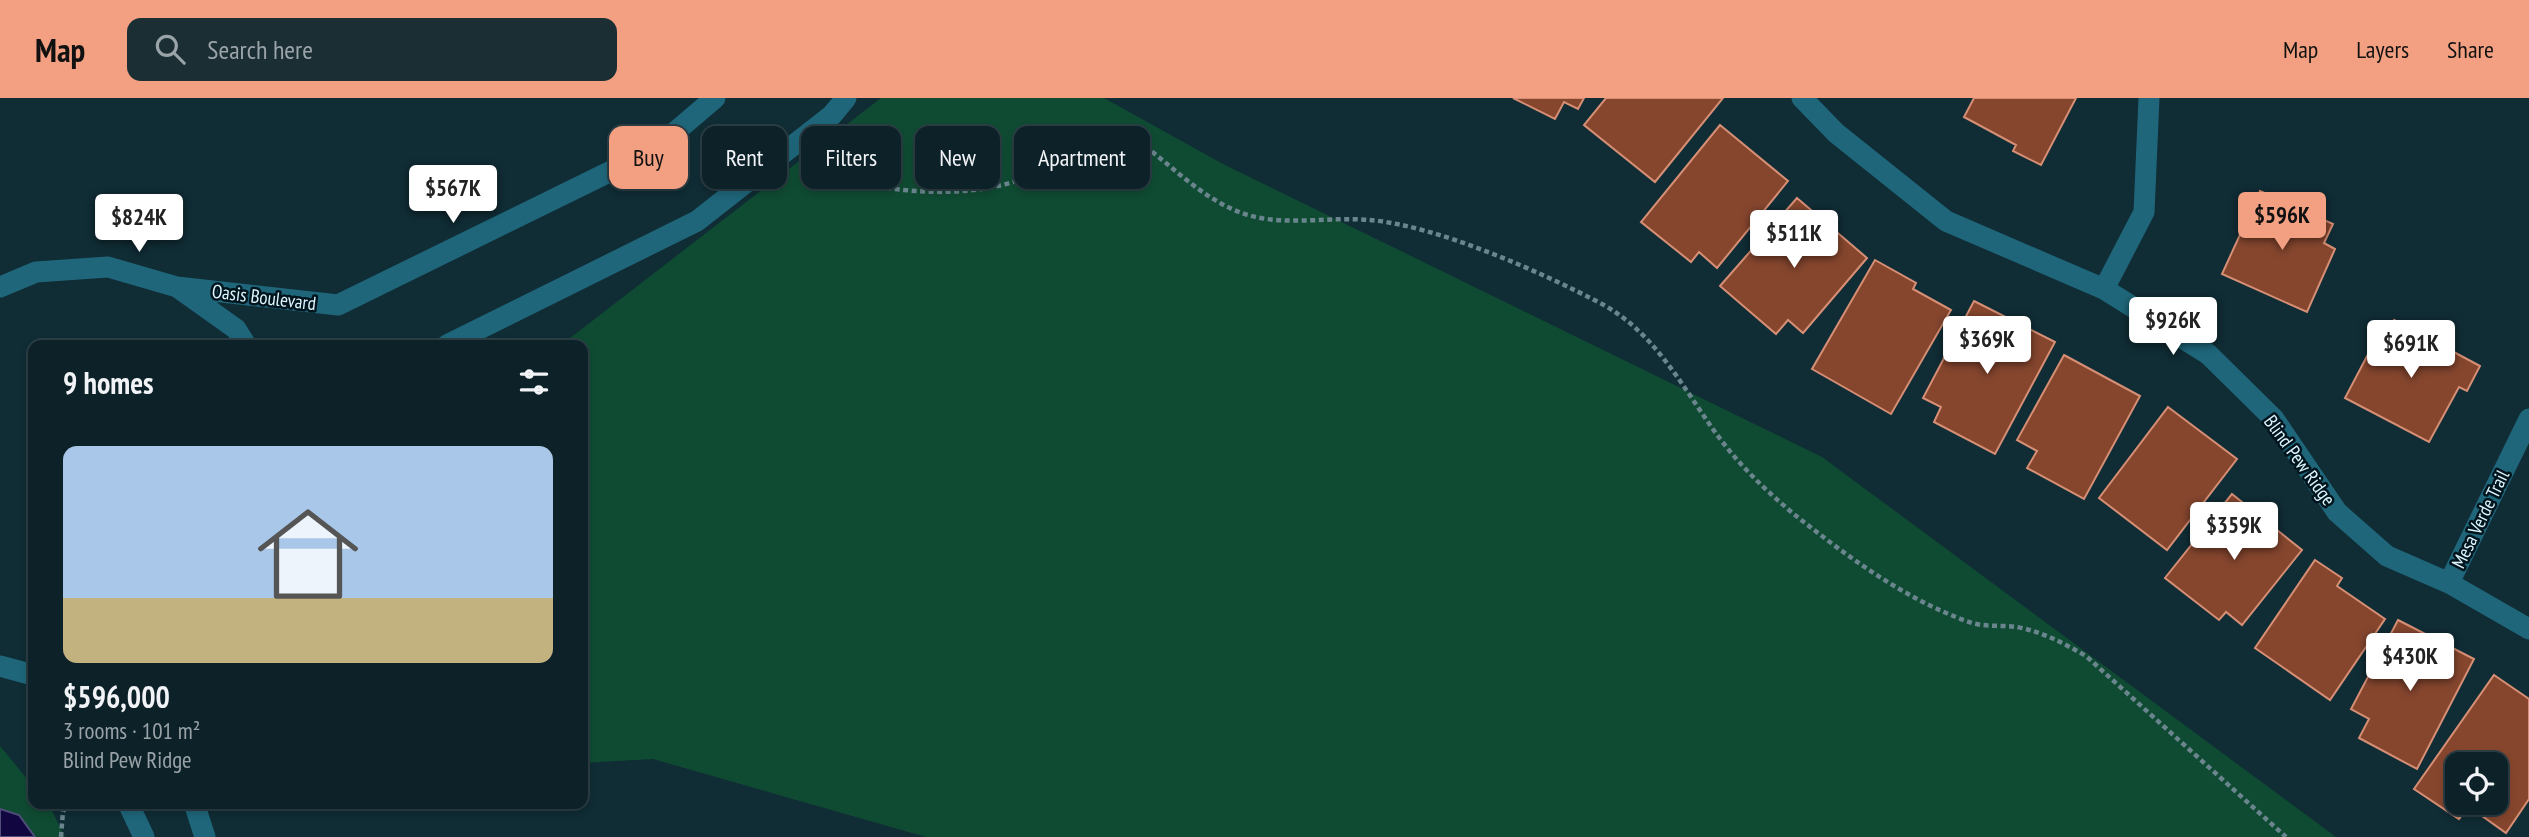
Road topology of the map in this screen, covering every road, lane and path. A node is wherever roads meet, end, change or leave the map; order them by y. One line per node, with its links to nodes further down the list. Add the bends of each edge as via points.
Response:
1 (715, 98): 7 (main road, Oasis Boulevard, via 654,150 338,305)
2 (846, 98): 10 (main road, via 832,115 697,221)
3 (1802, 98): 8 (main road, Blind Pew Ridge, via 1836,133 1946,220)
4 (2149, 98): 8 (main road, via 2144,212)
5 (890, 189): 22 (path, via 1002,188 1045,170 1092,137 1116,127 1207,197 1241,213 1277,220 1328,218 1410,225 1547,278 1605,306 1653,343 1746,472 1797,516 1870,570 1938,610 1976,624 2047,634 2086,656)
6 (0, 287): 7 (main road, Oasis Boulevard, via 36,271 108,267)
7 (177, 287): 9 (main road, Oasis Boulevard, via 236,329)
8 (2104, 289): 12 (main road, Blind Pew Ridge, via 2208,354 2274,419 2337,512 2387,555)
9 (243, 340)
10 (457, 340)
11 (2529, 418): 12 (main road, Mesa Verde Trail)
12 (2449, 583): 13 (main road, Blind Pew Ridge)
13 (2529, 629)
14 (0, 666): 15 (main road)
15 (28, 674)
16 (65, 809): 19 (path)
17 (131, 809): 20 (main road)
18 (196, 809): 21 (main road)
19 (61, 837)
20 (144, 837)
21 (205, 837)
22 (2286, 837)

